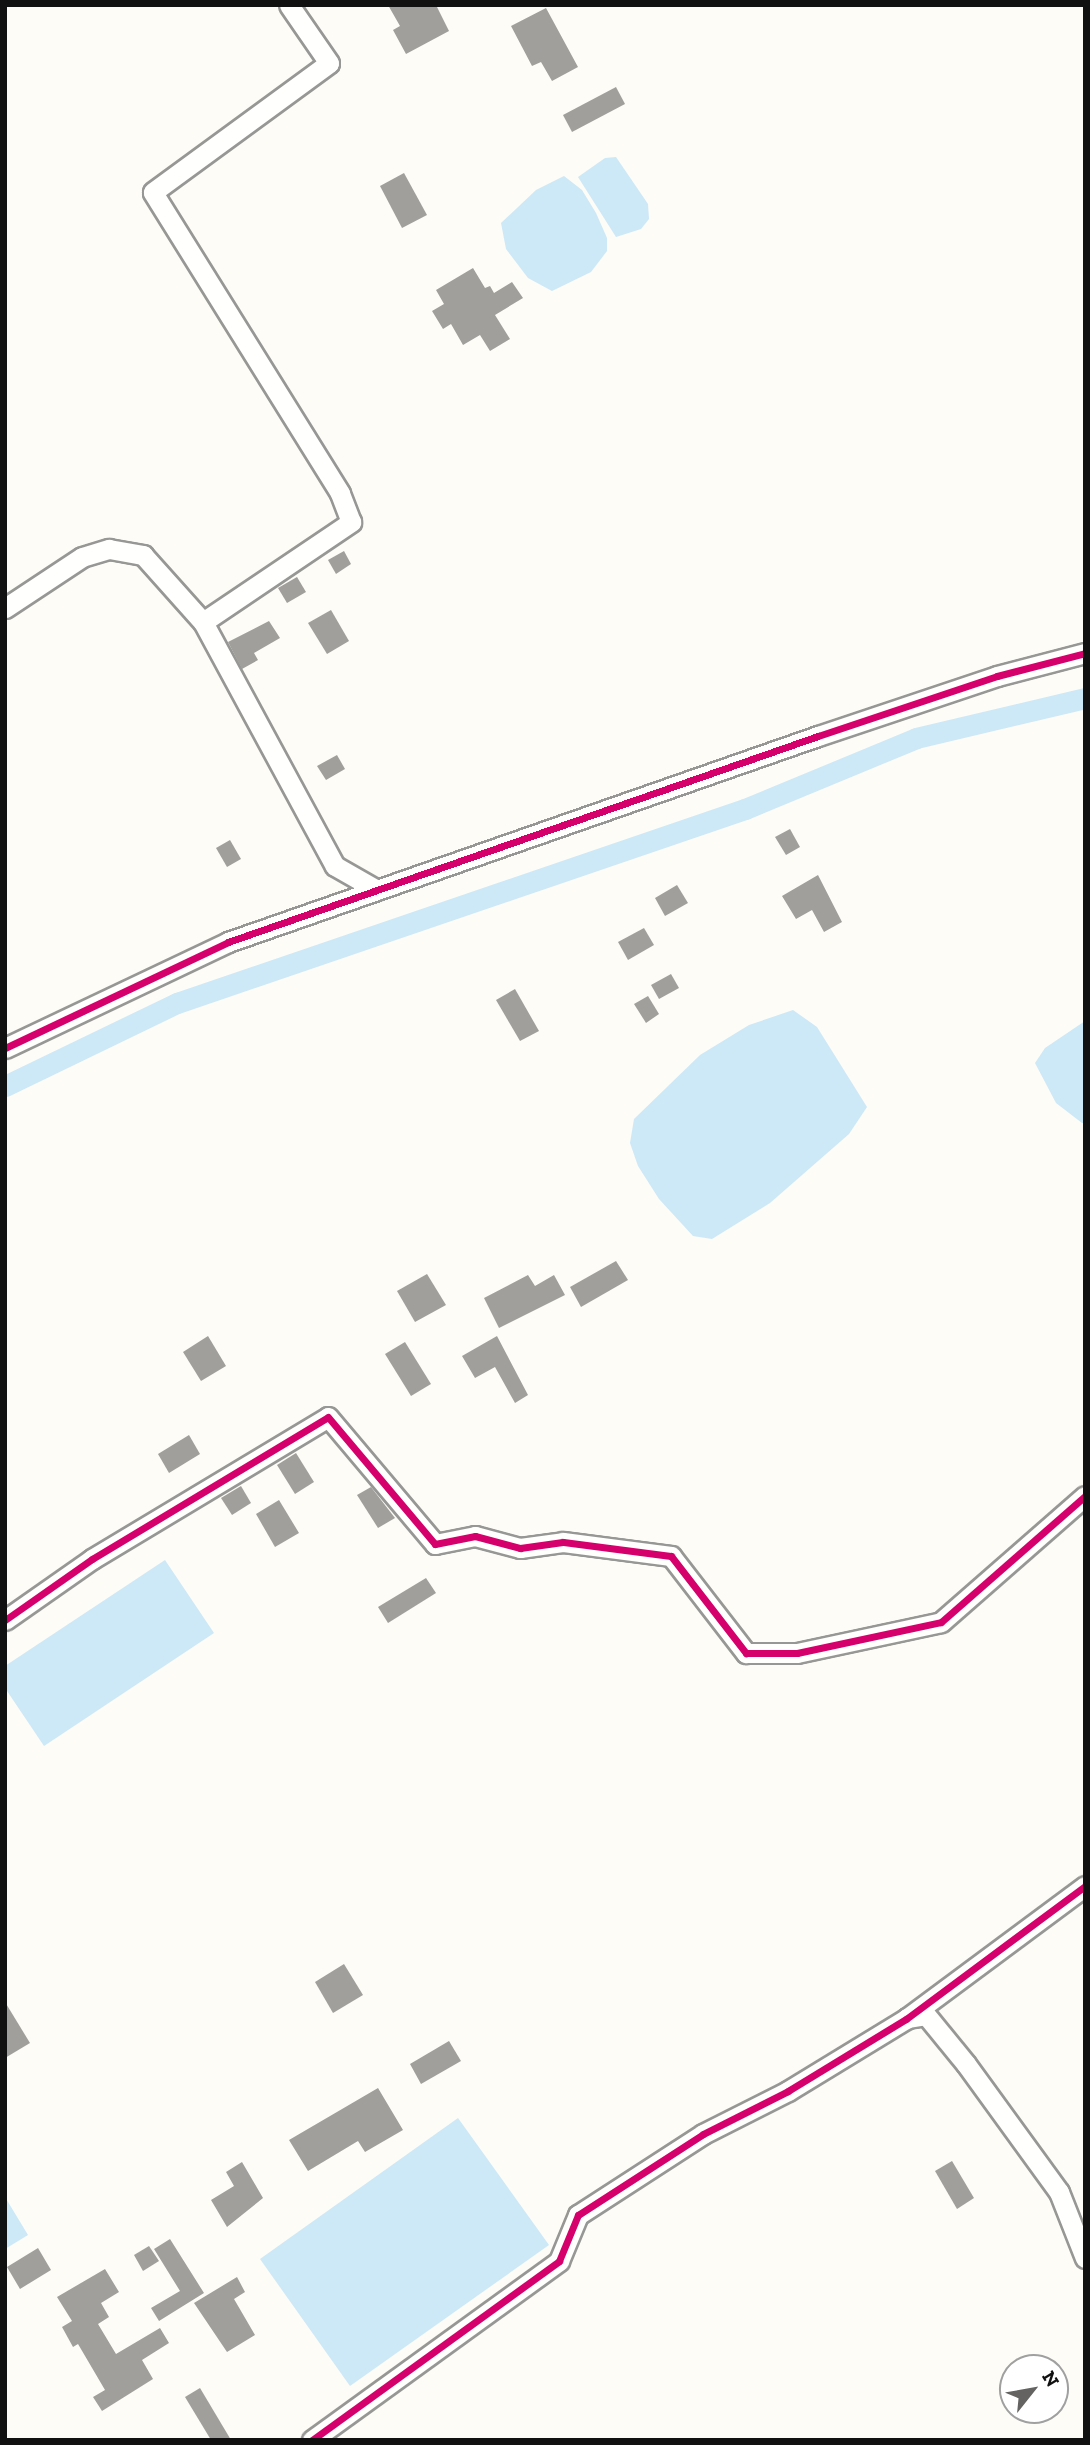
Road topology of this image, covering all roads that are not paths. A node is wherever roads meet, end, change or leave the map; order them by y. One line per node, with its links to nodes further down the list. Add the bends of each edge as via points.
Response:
1 (289, 5): 3 (street, via 329,63 153,192 340,493 351,522)
2 (5, 608): 3 (street, via 82,557 109,548 142,555)
3 (203, 622): 5 (street, via 335,866)
4 (1085, 653): 5 (street, via 997,676 831,731)
5 (377, 890): 6 (street, via 228,942)
6 (5, 1048)
7 (1085, 1496): 8 (street, via 941,1622 797,1653 746,1653 671,1556 563,1542 520,1548 475,1536 435,1544 328,1417 92,1559)
8 (5, 1620)
9 (1085, 1886): 10 (street)
10 (906, 2018): 11 (street, via 926,2015 966,2064 1059,2192); 12 (street, via 788,2091 703,2134 578,2214 559,2261)
11 (1085, 2259)
12 (312, 2440)

